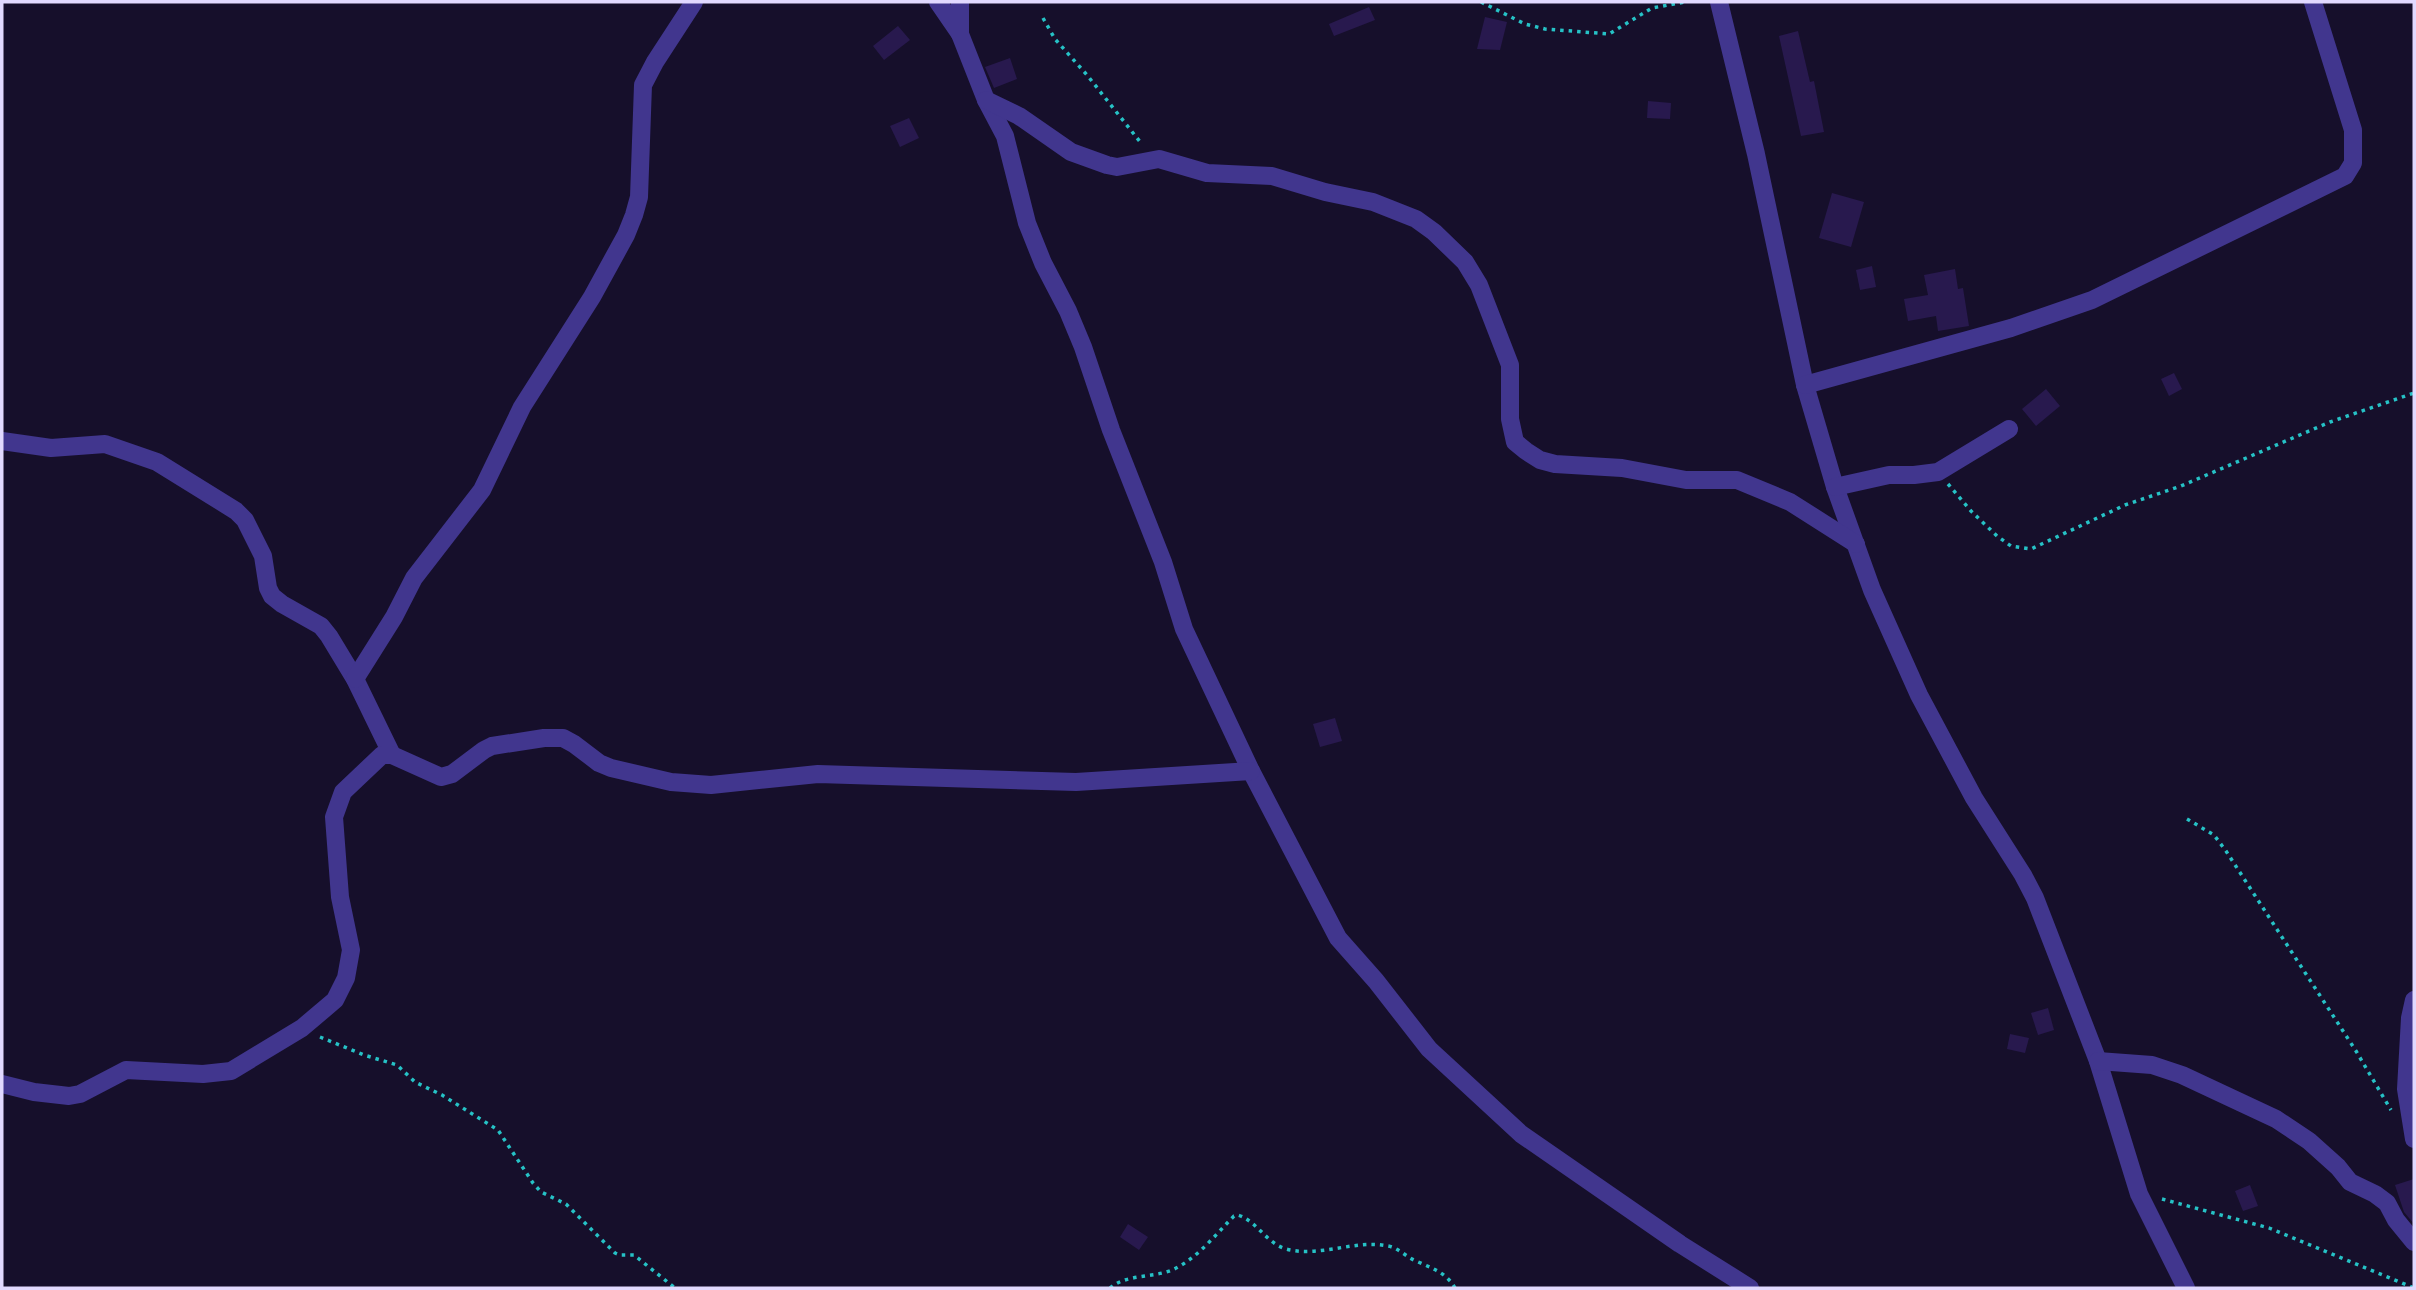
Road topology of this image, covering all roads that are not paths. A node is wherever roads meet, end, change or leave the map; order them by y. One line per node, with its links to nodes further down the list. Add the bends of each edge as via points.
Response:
1 (694, 2): 13 (street, via 643,85 639,197 626,235 593,297 523,407 482,490 414,578)
2 (938, 2): 6 (street)
3 (960, 2): 6 (street)
4 (1719, 2): 8 (street)
5 (2312, 2): 8 (street, via 2353,130 2353,163 2345,176 2092,300 2011,328)
6 (960, 34): 7 (street)
7 (986, 100): 12 (street, via 1019,116 1071,152 1095,161 1117,167 1158,159 1207,173 1272,176 1373,202 1416,219 1465,262 1479,285 1510,365 1515,442 1540,460 1566,465 1622,468 1686,480 1737,480 1790,502); 15 (street, via 1004,136 1027,223 1083,347 1184,629)
8 (1805, 385): 11 (street)
9 (2009, 429): 11 (street, via 1937,472 1889,475)
10 (2, 441): 13 (street, via 51,448 104,444 157,462 224,502 251,531 263,556 272,596 321,626)
11 (1835, 487): 12 (street)
12 (1856, 544): 17 (street, via 1919,695 2035,898)
13 (355, 679): 14 (street)
14 (392, 755): 15 (street, via 441,777 492,746 562,738 611,768 671,782 711,785 803,774 1076,782); 18 (street, via 377,758 337,804 336,867 351,945 349,964 338,998 303,1028 239,1068 221,1073 126,1070 69,1096)
15 (1251, 771): 21 (street, via 1338,938 1429,1049 1521,1134)
16 (2414, 1000): 19 (street, via 2406,1089)
17 (2098, 1061): 20 (street, via 2152,1065 2276,1119 2309,1141 2350,1182 2387,1203); 22 (street, via 2139,1194)
18 (2, 1084)
19 (2414, 1139)
20 (2414, 1242)
21 (1750, 1288)
22 (2186, 1288)

